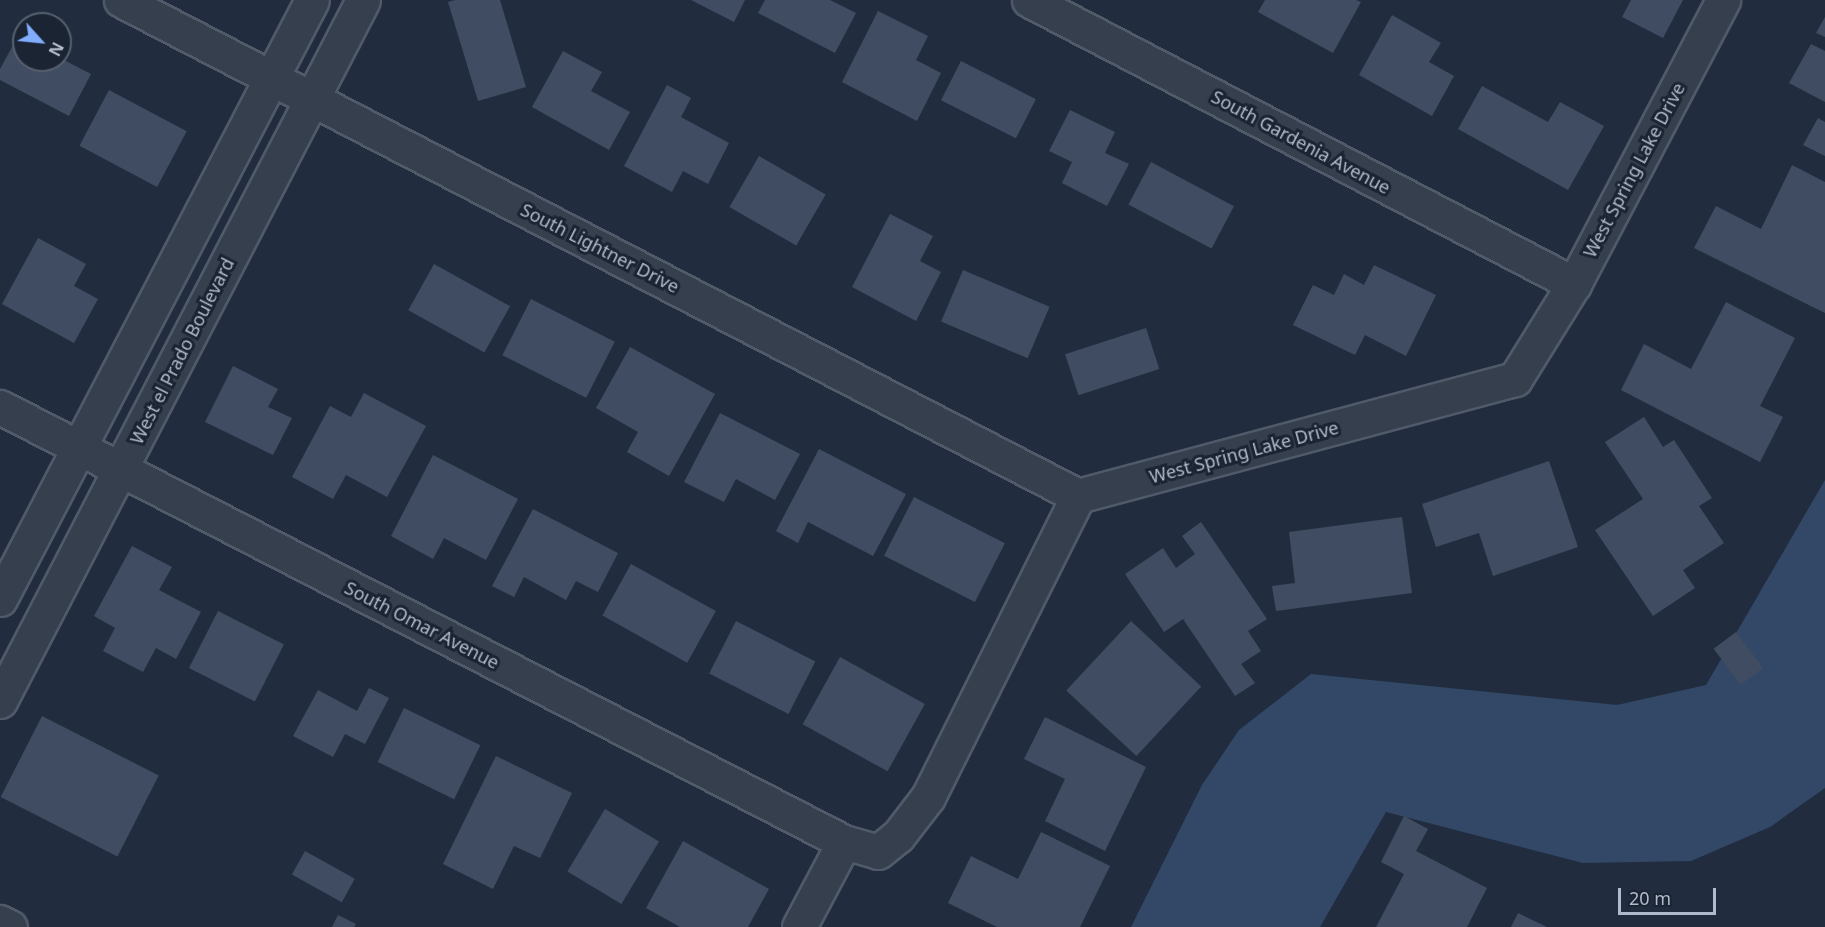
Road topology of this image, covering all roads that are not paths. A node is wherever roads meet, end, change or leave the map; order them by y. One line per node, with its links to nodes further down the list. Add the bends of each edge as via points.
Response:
1 (121, 0): 6 (street, South Lightner Drive)
2 (312, 0): 6 (street)
3 (363, 0): 7 (street, West el Prado Boulevard)
4 (1029, 0): 8 (street, South Gardenia Avenue)
5 (1723, 0): 8 (street, West Spring Lake Drive)
6 (271, 78): 7 (street, South Lightner Drive); 10 (street)
7 (312, 99): 11 (street, West el Prado Boulevard); 12 (street, South Lightner Drive)
8 (1574, 284): 12 (street, West Spring Lake Drive, via 1515,379)
9 (0, 407): 10 (street, South Omar Avenue)
10 (79, 448): 11 (street, South Omar Avenue); 13 (street)
11 (120, 470): 14 (street, West el Prado Boulevard); 15 (street, South Omar Avenue)
12 (1078, 496): 15 (street, via 928,797 898,836 878,852)
13 (0, 599)
14 (0, 701)
15 (844, 842): 18 (street)
16 (0, 922): 17 (street)
17 (10, 927)
18 (800, 927)

